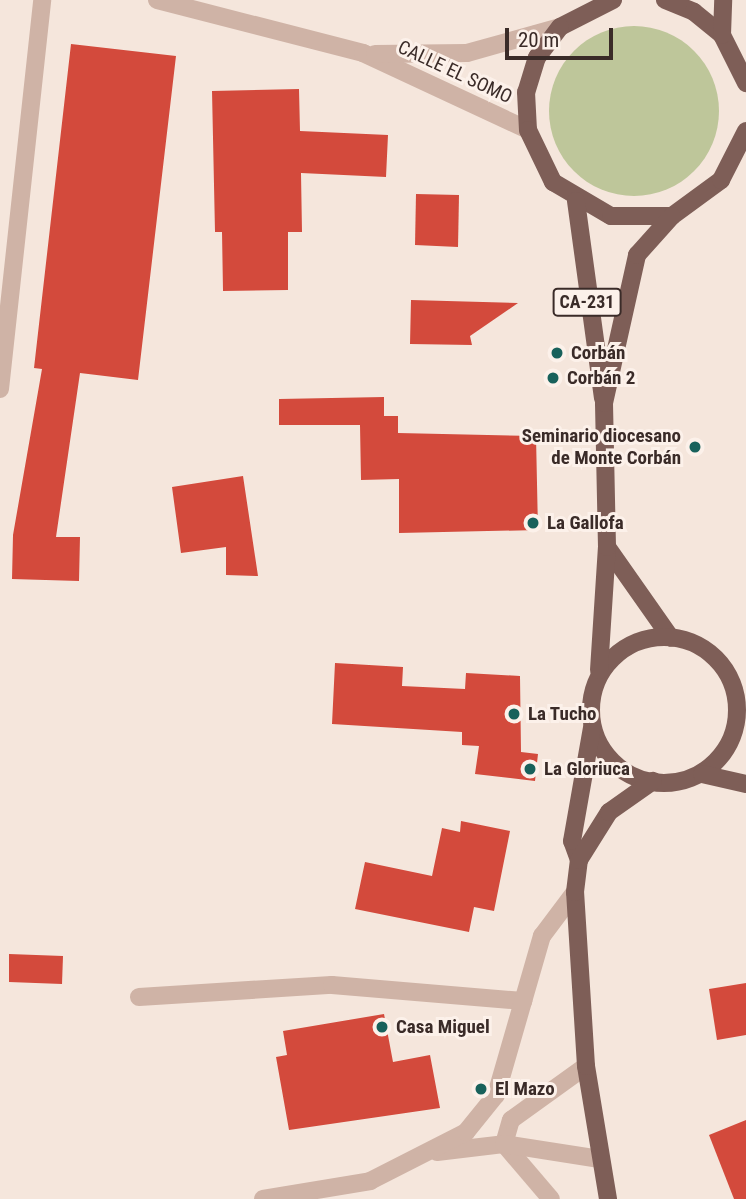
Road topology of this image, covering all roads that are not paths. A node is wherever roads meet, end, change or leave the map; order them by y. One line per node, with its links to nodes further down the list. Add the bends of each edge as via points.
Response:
1 (43, 0): 15 (street)
2 (157, 0): 8 (street, CALLE EL SOMO)
3 (613, 0): 6 (main road)
4 (665, 0): 7 (main road, via 694,12)
5 (723, 0): 7 (main road)
6 (560, 27): 8 (street, CALLE EL SOMO, via 467,53); 10 (main road, via 537,57 526,92)
7 (722, 35): 9 (main road)
8 (363, 53): 10 (street, CALLE EL SOMO)
9 (746, 83)
10 (527, 130): 13 (main road, via 553,182)
11 (746, 131): 12 (main road)
12 (742, 157): 14 (main road, via 701,199)
13 (576, 201): 14 (main road, via 611,216); 16 (main road, CA-231, via 594,370)
14 (672, 216): 16 (main road, CA-231, via 637,255)
15 (0, 389)
16 (604, 402): 17 (main road, CA-231)
17 (607, 547): 18 (main road); 19 (main road, CA-231)
18 (671, 638): 19 (main road, via 640,642); 20 (main road, via 696,645 728,672)
19 (599, 670): 21 (main road, CA-231, via 590,690)
20 (742, 712): 22 (main road, via 729,746)
21 (592, 728): 23 (main road, via 626,771); 25 (main road, via 572,841)
22 (702, 774): 23 (main road); 24 (main road)
23 (653, 781): 25 (main road, via 609,812)
24 (746, 784)
25 (579, 860): 26 (main road)
26 (575, 891): 28 (street, via 542,936); 29 (main road)
27 (139, 997): 28 (street, via 332,985)
28 (523, 1001): 31 (street, via 496,1095 466,1132)
29 (586, 1066): 30 (street, via 511,1120); 32 (main road)
30 (504, 1144): 31 (street); 32 (street); 34 (street)
31 (432, 1153): 33 (street, via 370,1181)
32 (600, 1159): 35 (main road)
33 (264, 1199)
34 (551, 1199)
35 (608, 1199)

